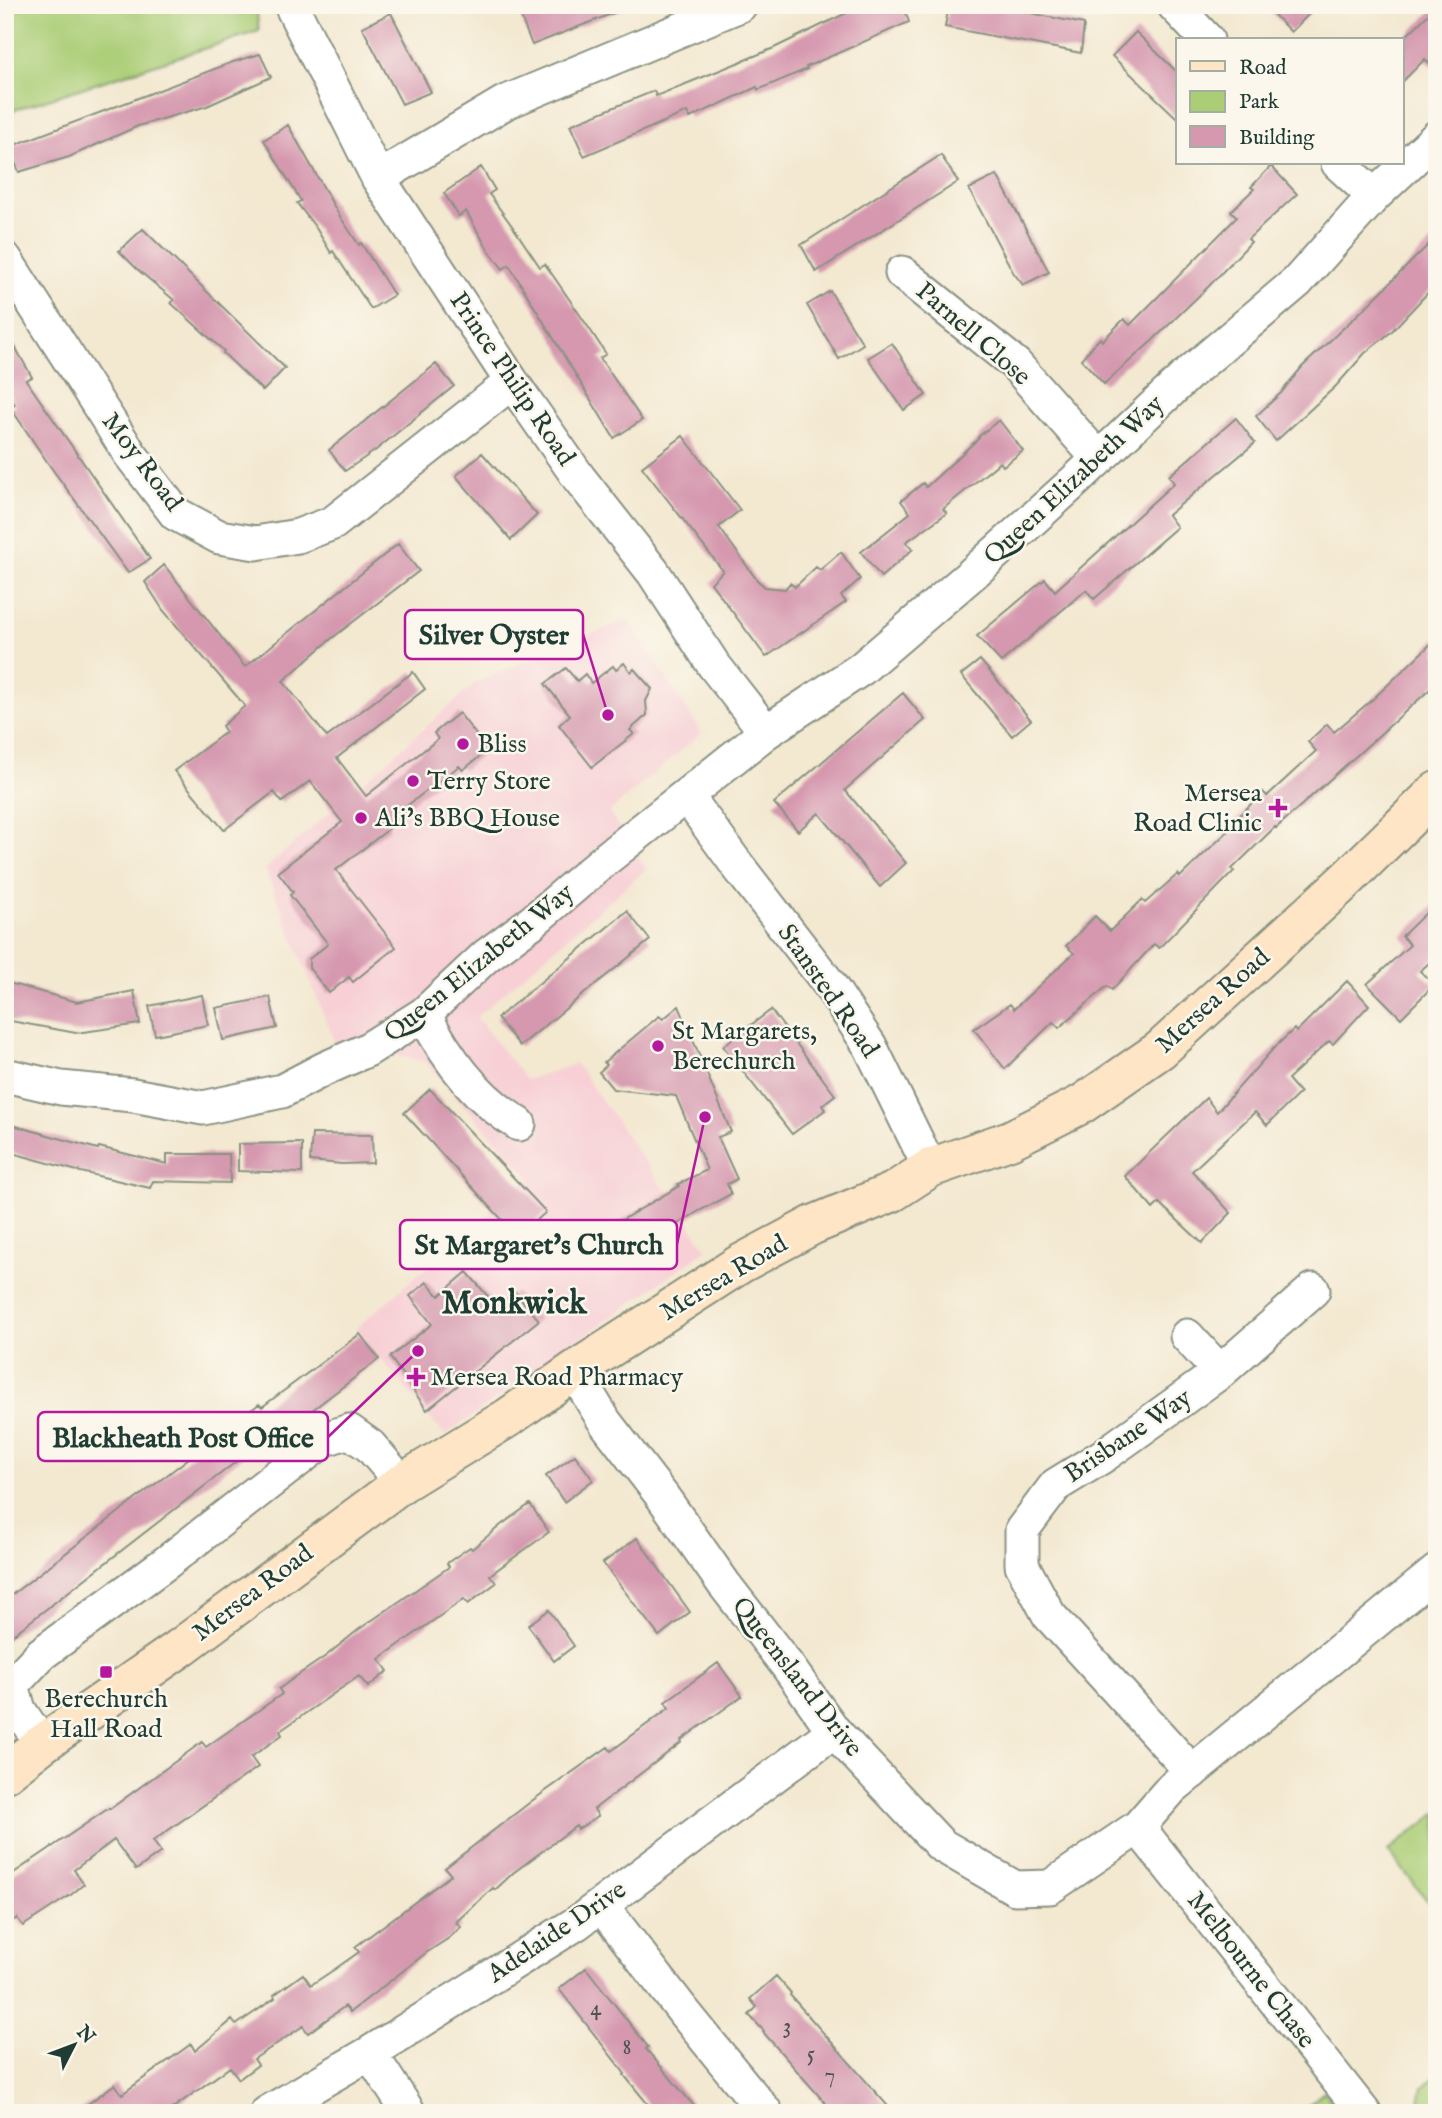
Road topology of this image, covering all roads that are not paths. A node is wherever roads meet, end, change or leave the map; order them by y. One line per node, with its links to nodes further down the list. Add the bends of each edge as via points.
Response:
1 (290, 5): 7 (street, Prince Philip Road)
2 (740, 5): 7 (street, via 504,103)
3 (1174, 5): 4 (street)
4 (1205, 38)
5 (1437, 137): 8 (street, Queen Elizabeth Way)
6 (1339, 164): 8 (street)
7 (379, 178): 11 (street, Prince Philip Road)
8 (1374, 196): 12 (street, Queen Elizabeth Way, via 1297,282 1186,376)
9 (5, 259): 11 (street, Moy Road, via 130,454 176,514 219,537 256,543 298,536 333,523)
10 (902, 273): 12 (street, Parnell Close, via 1015,365)
11 (512, 383): 13 (street, Prince Philip Road)
12 (1099, 459): 13 (street, Queen Elizabeth Way, via 861,669)
13 (766, 732): 15 (street, Queen Elizabeth Way)
14 (1437, 791): 19 (main road, Mersea Road, via 1160,1050 1070,1110 1010,1140)
15 (687, 796): 16 (street, Queen Elizabeth Way, via 486,956); 19 (street, Stansted Road, via 829,984 870,1046)
16 (424, 1014): 17 (street, Queen Elizabeth Way, via 367,1050 282,1091 203,1108 61,1088); 18 (street, via 440,1046 465,1076 491,1104)
17 (5, 1075)
18 (519, 1124)
19 (930, 1168): 22 (main road, Mersea Road, via 893,1192 813,1225 740,1264)
20 (1313, 1290): 23 (street, Brisbane Way)
21 (1187, 1336): 23 (street)
22 (574, 1371): 24 (main road, Mersea Road); 26 (street, Queensland Drive, via 605,1422)
23 (1220, 1372): 28 (street, Brisbane Way, via 1056,1485 1022,1530 1022,1565 1049,1615)
24 (402, 1483): 27 (main road, Mersea Road); 27 (street, via 370,1446 349,1431 325,1439 41,1654 12,1685 19,1710)
25 (1437, 1571): 28 (street, Queensland Drive)
26 (834, 1731): 30 (street, Queensland Drive, via 941,1845 1015,1888 1050,1887); 31 (street, Adelaide Drive)
27 (42, 1744): 29 (main road, Mersea Road)
28 (1192, 1772): 30 (street, Queensland Drive)
29 (5, 1773)
30 (1138, 1827): 36 (street, Melbourne Chase)
31 (601, 1905): 32 (street, Adelaide Drive); 35 (street)
32 (370, 2053): 33 (street, Adelaide Drive); 34 (street)
33 (267, 2113)
34 (409, 2113)
35 (766, 2113)
36 (1364, 2113)

